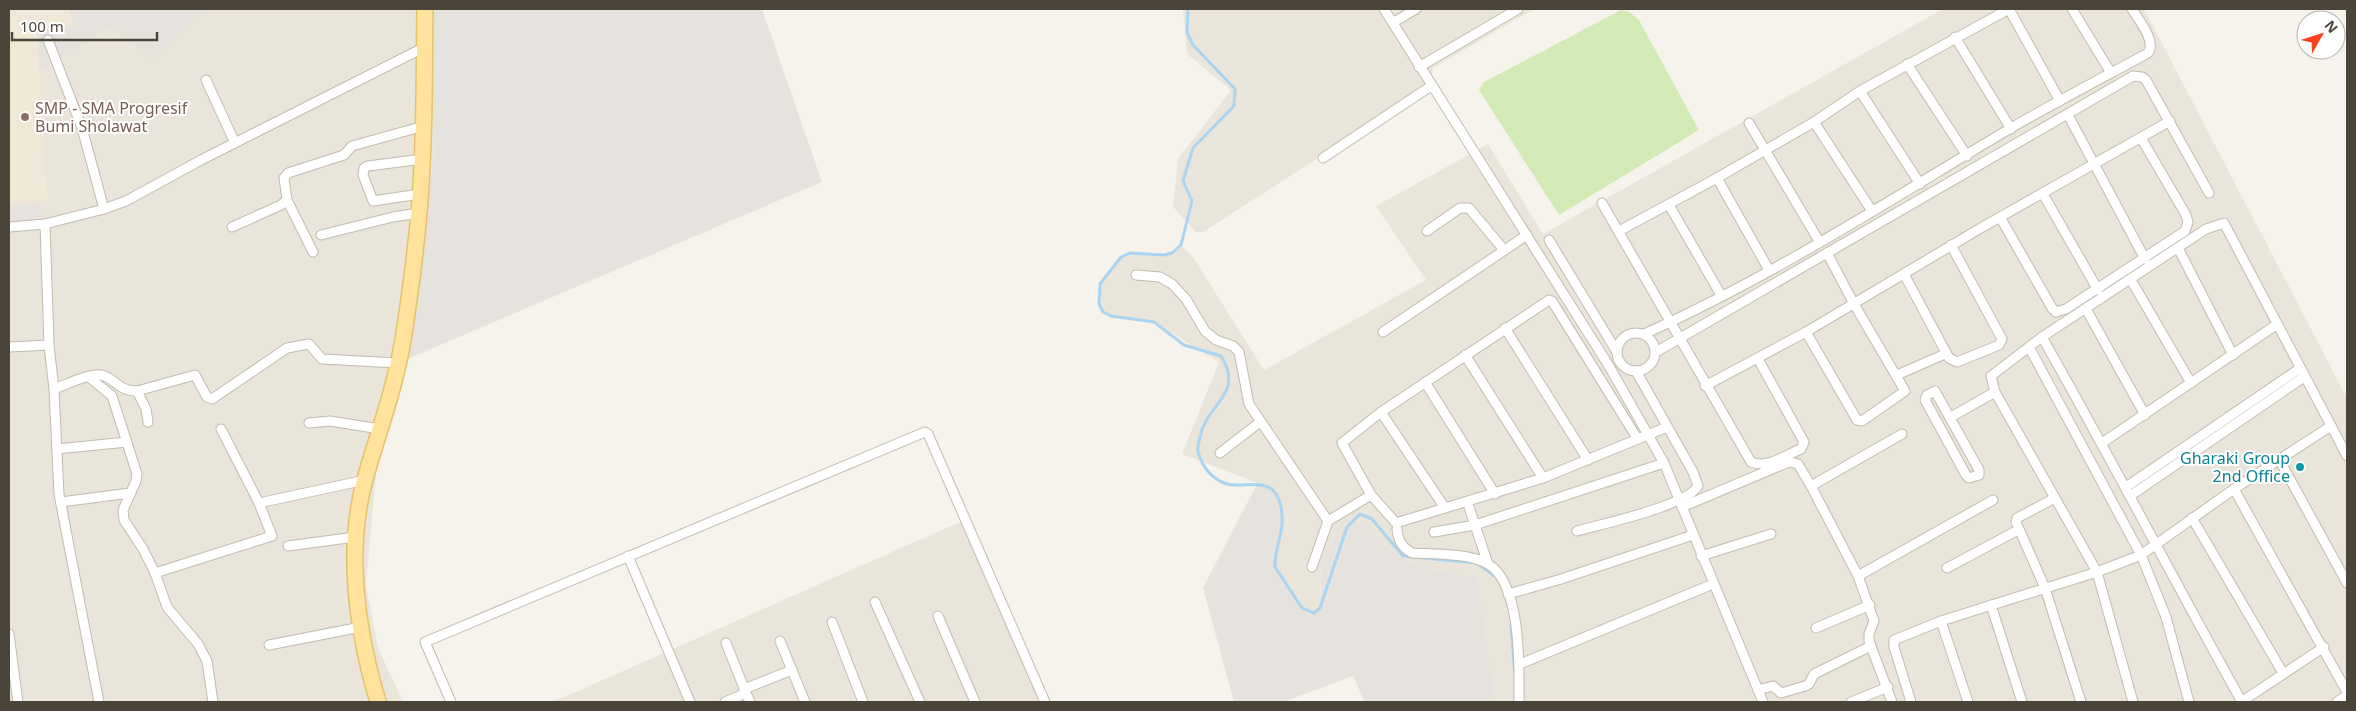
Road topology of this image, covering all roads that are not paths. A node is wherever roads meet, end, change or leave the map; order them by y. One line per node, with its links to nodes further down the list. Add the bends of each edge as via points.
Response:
1 (424, 9): 10 (main road)
2 (1416, 9): 7 (street)
3 (1518, 9): 12 (street)
4 (2072, 9): 13 (street)
5 (2132, 9): 13 (street, via 2148,37 2150,50)
6 (1386, 10): 7 (street)
7 (1394, 22): 12 (street)
8 (1955, 37): 11 (street); 18 (street, via 2008,9); 26 (street)
9 (48, 40): 43 (street, via 82,128)
10 (425, 46): 25 (main road); 29 (street)
11 (1907, 64): 17 (street); 31 (street)
12 (1419, 67): 15 (street)
13 (2112, 73): 16 (street)
14 (206, 80): 29 (street)
15 (1432, 86): 32 (street); 54 (street)
16 (2082, 90): 18 (street); 19 (street)
17 (1860, 91): 23 (street); 36 (street)
18 (2060, 101): 21 (street)
19 (2089, 102): 20 (street); 22 (street, via 2138,76 2146,80)
20 (2068, 114): 27 (street); 34 (street)
21 (2033, 116): 26 (street); 27 (street)
22 (2170, 121): 28 (street); 37 (street)
23 (1814, 122): 30 (street); 44 (street)
24 (1749, 123): 30 (street)
25 (424, 126): 33 (main road); 40 (street, via 352,146 344,155 288,173 284,178)
26 (2011, 129): 31 (street)
27 (2040, 130): 55 (street)
28 (2141, 138): 34 (street); 64 (street, via 2188,222 2186,231)
29 (235, 142): 43 (street, via 154,187)
30 (1765, 150): 35 (street); 57 (street)
31 (1967, 156): 36 (street)
32 (1323, 158)
33 (423, 159): 38 (main road); 38 (street, via 368,166 364,168 363,175 373,201)
34 (2095, 164): 39 (street); 64 (street)
35 (1717, 178): 42 (street); 66 (street)
36 (1920, 184): 44 (street)
37 (2208, 193)
38 (420, 194): 45 (main road)
39 (2043, 194): 46 (street); 70 (street)
40 (288, 200): 50 (street); 61 (street)
41 (1602, 203): 52 (street)
42 (1669, 204): 52 (street); 71 (street)
43 (104, 209): 47 (street)
44 (1872, 211): 48 (street)
45 (419, 213): 53 (street); 91 (main road)
46 (2000, 217): 58 (street); 70 (street, via 2056,312)
47 (45, 224): 49 (street); 82 (street)
48 (1845, 226): 55 (street); 57 (street)
49 (9, 227)
50 (232, 227)
51 (1427, 230): 60 (street, via 1460,208 1469,208)
52 (1619, 231): 74 (street)
53 (321, 235)
54 (1527, 235): 60 (street); 65 (street)
55 (1853, 238): 63 (street)
56 (1549, 240): 62 (street)
57 (1819, 241): 66 (street)
58 (1951, 245): 67 (street); 87 (street, via 2002,339 1999,345 1957,362)
59 (2178, 248): 69 (street); 75 (street, via 2212,226 2224,223); 88 (street)
60 (1504, 250): 77 (street)
61 (313, 252)
62 (1557, 253): 65 (street); 89 (street)
63 (1828, 253): 72 (street); 80 (street)
64 (2145, 259): 70 (street)
65 (1543, 261): 92 (street)
66 (1769, 270): 71 (street)
67 (1904, 274): 72 (street); 87 (street)
68 (1136, 275): 107 (street, via 1160,277 1172,284 1186,299 1205,332 1239,352 1249,404)
69 (2131, 280): 73 (street); 98 (street)
70 (2098, 290)
71 (1721, 295): 74 (street)
72 (1854, 304): 78 (street); 95 (street)
73 (2086, 309): 81 (street); 104 (street)
74 (1671, 322): 79 (street); 80 (street)
75 (2276, 325): 88 (street); 94 (street)
76 (1505, 328): 86 (street); 116 (street, via 1552,300); 123 (street)
77 (1383, 332)
78 (1806, 332): 90 (street); 95 (street, via 1856,420 1862,421 1903,394 1904,387)
79 (1644, 334): 85 (street, via 1654,344); 89 (street, via 1629,334 1618,344)
80 (1680, 337): 85 (street); 99 (street)
81 (2042, 337): 84 (street); 118 (street)
82 (49, 345): 83 (street); 100 (street)
83 (9, 347)
84 (2029, 347): 102 (street, via 1991,376); 153 (street)
85 (1656, 352): 93 (street, via 1650,366)
86 (1465, 354): 97 (street); 125 (street)
87 (1945, 354): 95 (street)
88 (2234, 355): 98 (street)
89 (1618, 356): 92 (street); 93 (street, via 1629,370)
90 (1758, 359): 99 (street); 99 (street, via 1804,442 1801,449 1767,464 1751,462)
91 (398, 362): 101 (street, via 322,359 309,344 287,348 212,399 205,394 195,375); 112 (main road)
92 (1609, 366): 113 (street)
93 (1636, 371): 110 (street)
94 (2302, 373): 109 (street); 115 (street)
95 (1898, 375)
96 (93, 376): 100 (street); 101 (street, via 108,377 123,390); 117 (street, via 112,396)
97 (1425, 382): 103 (street); 131 (street)
98 (2191, 384): 104 (street)
99 (1705, 386)
100 (54, 389): 119 (street)
101 (136, 391): 106 (street, via 146,409)
102 (1995, 392): 105 (street); 134 (street)
103 (1381, 412): 132 (street, via 1342,443); 140 (street)
104 (2145, 415): 118 (street)
105 (1951, 416): 105 (street, via 1979,470 1979,475 1966,476 1925,400 1927,394 1937,392)
106 (148, 422)
107 (1260, 422): 120 (street); 142 (street)
108 (309, 423): 112 (street, via 330,421)
109 (2331, 426): 121 (street); 122 (street)
110 (1668, 427): 113 (street); 138 (street, via 1698,486)
111 (221, 429): 137 (street)
112 (380, 429): 126 (main road)
113 (1648, 434): 116 (street); 124 (street)
114 (1902, 434): 127 (street)
115 (2214, 434): 128 (street); 133 (street)
116 (1636, 438): 123 (street)
117 (127, 442): 119 (street); 130 (street, via 137,474)
118 (2102, 443): 128 (street)
119 (57, 449): 136 (street)
120 (1220, 453)
121 (2347, 456)
122 (2279, 459): 129 (street); 162 (street)
123 (1588, 460): 125 (street)
124 (1664, 463): 138 (street); 143 (street)
125 (1542, 478): 131 (street)
126 (364, 480): 137 (street); 150 (main road)
127 (1812, 486): 138 (street, via 1798,464 1791,462); 161 (street)
128 (2126, 487): 133 (street)
129 (2234, 488): 141 (street); 179 (street)
130 (130, 493): 136 (street); 160 (street, via 123,510 124,520)
131 (1496, 494): 140 (street)
132 (1371, 495): 140 (street, via 1396,523); 142 (street)
133 (2130, 496): 152 (street)
134 (2055, 498): 145 (street, via 2017,518); 159 (street)
135 (1993, 500): 161 (street)
136 (61, 502): 188 (street)
137 (259, 503): 160 (street, via 271,538)
138 (1681, 504): 146 (street); 149 (street)
139 (1469, 507): 143 (street)
140 (1446, 508)
141 (2192, 518): 152 (street); 182 (street)
142 (1328, 521): 157 (street)
143 (1474, 525): 147 (street); 156 (street)
144 (1397, 529): 156 (street, via 1400,542 1412,553 1476,559)
145 (2018, 530): 158 (street); 164 (street)
146 (1577, 531)
147 (1434, 532)
148 (1771, 534): 155 (street)
149 (1693, 535): 155 (street); 165 (street)
150 (355, 536): 151 (street); 172 (main road)
151 (288, 546)
152 (2155, 546): 153 (street); 210 (street)
153 (2141, 555): 159 (street); 209 (street, via 2166,616)
154 (628, 556): 191 (street, via 425,642); 192 (street); 199 (street, via 925,432)
155 (1701, 556): 163 (street)
156 (1488, 564): 165 (street, via 1498,572)
157 (1312, 567)
158 (1947, 568)
159 (2097, 572): 164 (street); 208 (street)
160 (158, 573): 189 (street, via 167,607 198,644 207,661)
161 (1858, 576): 167 (street)
162 (2347, 583)
163 (1713, 584): 180 (street); 184 (street)
164 (2045, 588): 168 (street); 207 (street)
165 (1508, 594): 180 (street)
166 (875, 602): 197 (street)
167 (1870, 605): 173 (street); 178 (street, via 1874,621 1868,634)
168 (1991, 605): 170 (street); 206 (street)
169 (938, 616): 198 (street)
170 (1942, 620): 204 (street, via 1894,640); 205 (street)
171 (832, 622): 196 (street)
172 (360, 627): 177 (street); 190 (main road)
173 (1816, 628)
174 (9, 634): 187 (street)
175 (780, 641): 181 (street)
176 (726, 642): 185 (street)
177 (269, 645)
178 (1871, 646): 183 (street); 184 (street, via 1814,674 1806,686 1781,693 1773,686)
179 (2324, 647): 182 (street); 186 (street)
180 (1520, 664): 200 (street)
181 (792, 670): 185 (street); 195 (street)
182 (2283, 673): 210 (street)
183 (1888, 687): 202 (street); 203 (street)
184 (1758, 690): 201 (street)
185 (745, 691): 193 (street); 194 (street)
186 (2347, 694): 211 (street)
187 (18, 702)
188 (99, 702)
189 (213, 702)
190 (378, 702)
191 (451, 702)
192 (690, 702)
193 (725, 702)
194 (750, 702)
195 (806, 702)
196 (863, 702)
197 (920, 702)
198 (975, 702)
199 (1045, 702)
200 (1519, 702)
201 (1763, 702)
202 (1851, 702)
203 (1892, 702)
204 (1911, 702)
205 (1968, 702)
206 (2022, 702)
207 (2081, 702)
208 (2133, 702)
209 (2189, 702)
210 (2242, 702)
211 (2337, 702)

